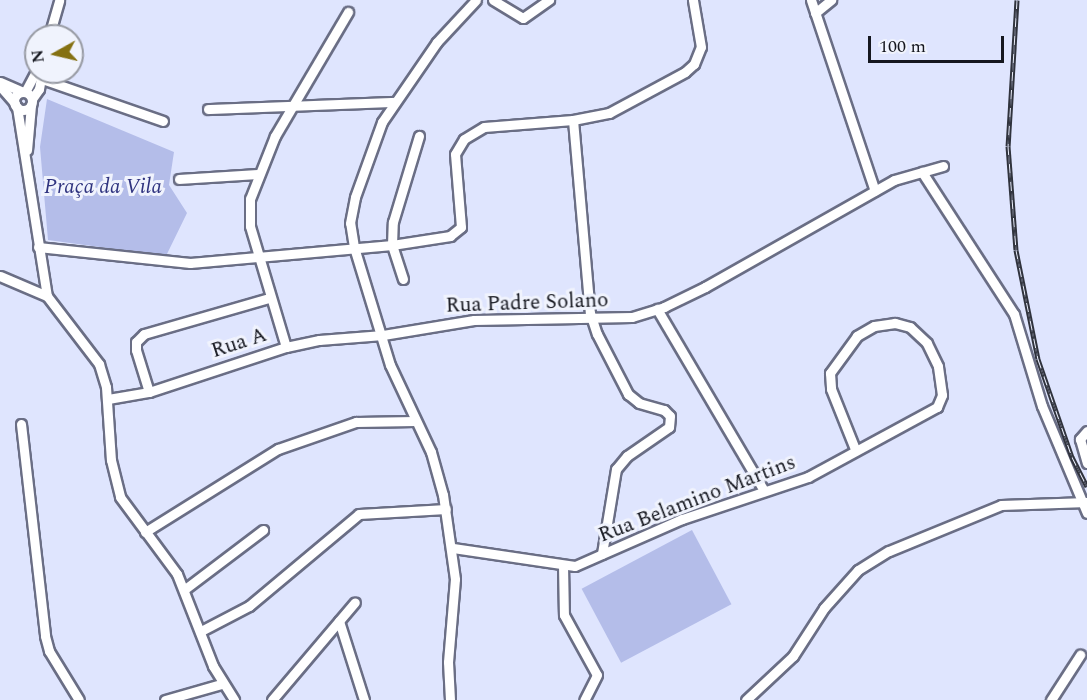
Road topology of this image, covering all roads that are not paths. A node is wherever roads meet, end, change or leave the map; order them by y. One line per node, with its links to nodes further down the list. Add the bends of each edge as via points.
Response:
1 (59, 0): 10 (street)
2 (476, 0): 15 (street, via 437,42)
3 (493, 0): 4 (street, via 522,18)
4 (549, 0)
5 (693, 0): 19 (street, via 701,47 694,64 609,112)
6 (811, 0): 9 (street)
7 (831, 0): 9 (street)
8 (348, 12): 16 (street)
9 (815, 13): 27 (street)
10 (53, 24)
11 (34, 84): 14 (street)
12 (66, 84): 20 (street)
13 (1, 88): 14 (street); 17 (street)
14 (27, 97): 17 (street); 17 (street, via 26,109); 22 (street)
15 (393, 102): 16 (street); 30 (street, via 374,139 354,197 350,223)
16 (296, 104): 18 (street); 25 (street)
17 (16, 105): 22 (street)
18 (208, 109)
19 (573, 120): 28 (street, via 484,127 464,139 455,154 460,230 440,240); 37 (street)
20 (164, 121)
21 (419, 136): 28 (street, via 393,222)
22 (26, 153): 29 (street)
23 (943, 166): 24 (street, Rua Padre Solano)
24 (922, 172): 27 (street, Rua Padre Solano, via 894,180); 48 (street, via 1014,314 1042,405)
25 (257, 174): 26 (street); 31 (street, via 250,199 250,226)
26 (179, 179)
27 (875, 191): 36 (street, Rua Padre Solano, via 705,287)
28 (392, 245): 30 (street); 33 (street)
29 (38, 247): 31 (street, via 190,263); 34 (street)
30 (354, 247): 31 (street); 38 (street)
31 (258, 259): 35 (street)
32 (0, 276): 34 (street)
33 (403, 279)
34 (47, 296): 41 (street, via 99,364)
35 (269, 298): 39 (street); 40 (street, via 144,334 136,342 136,350)
36 (657, 309): 37 (street, Rua Padre Solano, via 632,317); 47 (street)
37 (592, 320): 38 (street, Rua Padre Solano, via 474,320); 54 (street, via 628,394 639,404 664,410 670,416 669,427 615,469)
38 (383, 335): 39 (street, Rua A); 42 (street, via 390,365)
39 (286, 347): 40 (street, Rua A)
40 (150, 392): 41 (street, Rua A)
41 (108, 399): 52 (street, via 116,484 127,508)
42 (415, 420): 49 (street, via 431,452); 52 (street, via 356,422 278,450)
43 (21, 424): 63 (street, via 45,636 49,651)
44 (1087, 430): 46 (street, via 1080,439)
45 (855, 449): 45 (street, via 831,388 830,373 857,336 874,326 896,323 910,327 927,344 939,376 942,395 937,407 882,439); 47 (street, Rua Belamino Martins, via 808,477)
46 (1087, 463)
47 (764, 491): 54 (street, Rua Belamino Martins, via 682,519)
48 (1084, 502): 50 (street); 62 (street, via 1001,505 858,570 824,608 793,656)
49 (446, 509): 53 (street); 59 (street, via 359,514 249,606)
50 (1087, 513)
51 (263, 530): 56 (street)
52 (145, 531): 56 (street)
53 (453, 548): 55 (street, Rua Belamino Martins); 68 (street)
54 (602, 554): 55 (street, Rua Belamino Martins, via 575,566)
55 (563, 565): 69 (street, via 564,615 597,677)
56 (185, 589): 59 (street)
57 (355, 602): 58 (street)
58 (339, 621): 66 (street); 67 (street)
59 (201, 631): 61 (street)
60 (1080, 655): 70 (street)
61 (221, 684): 64 (street); 65 (street)
62 (749, 699)
63 (79, 700)
64 (165, 700)
65 (234, 700)
66 (272, 700)
67 (364, 700)
68 (450, 700)
69 (584, 700)
70 (1051, 700)

